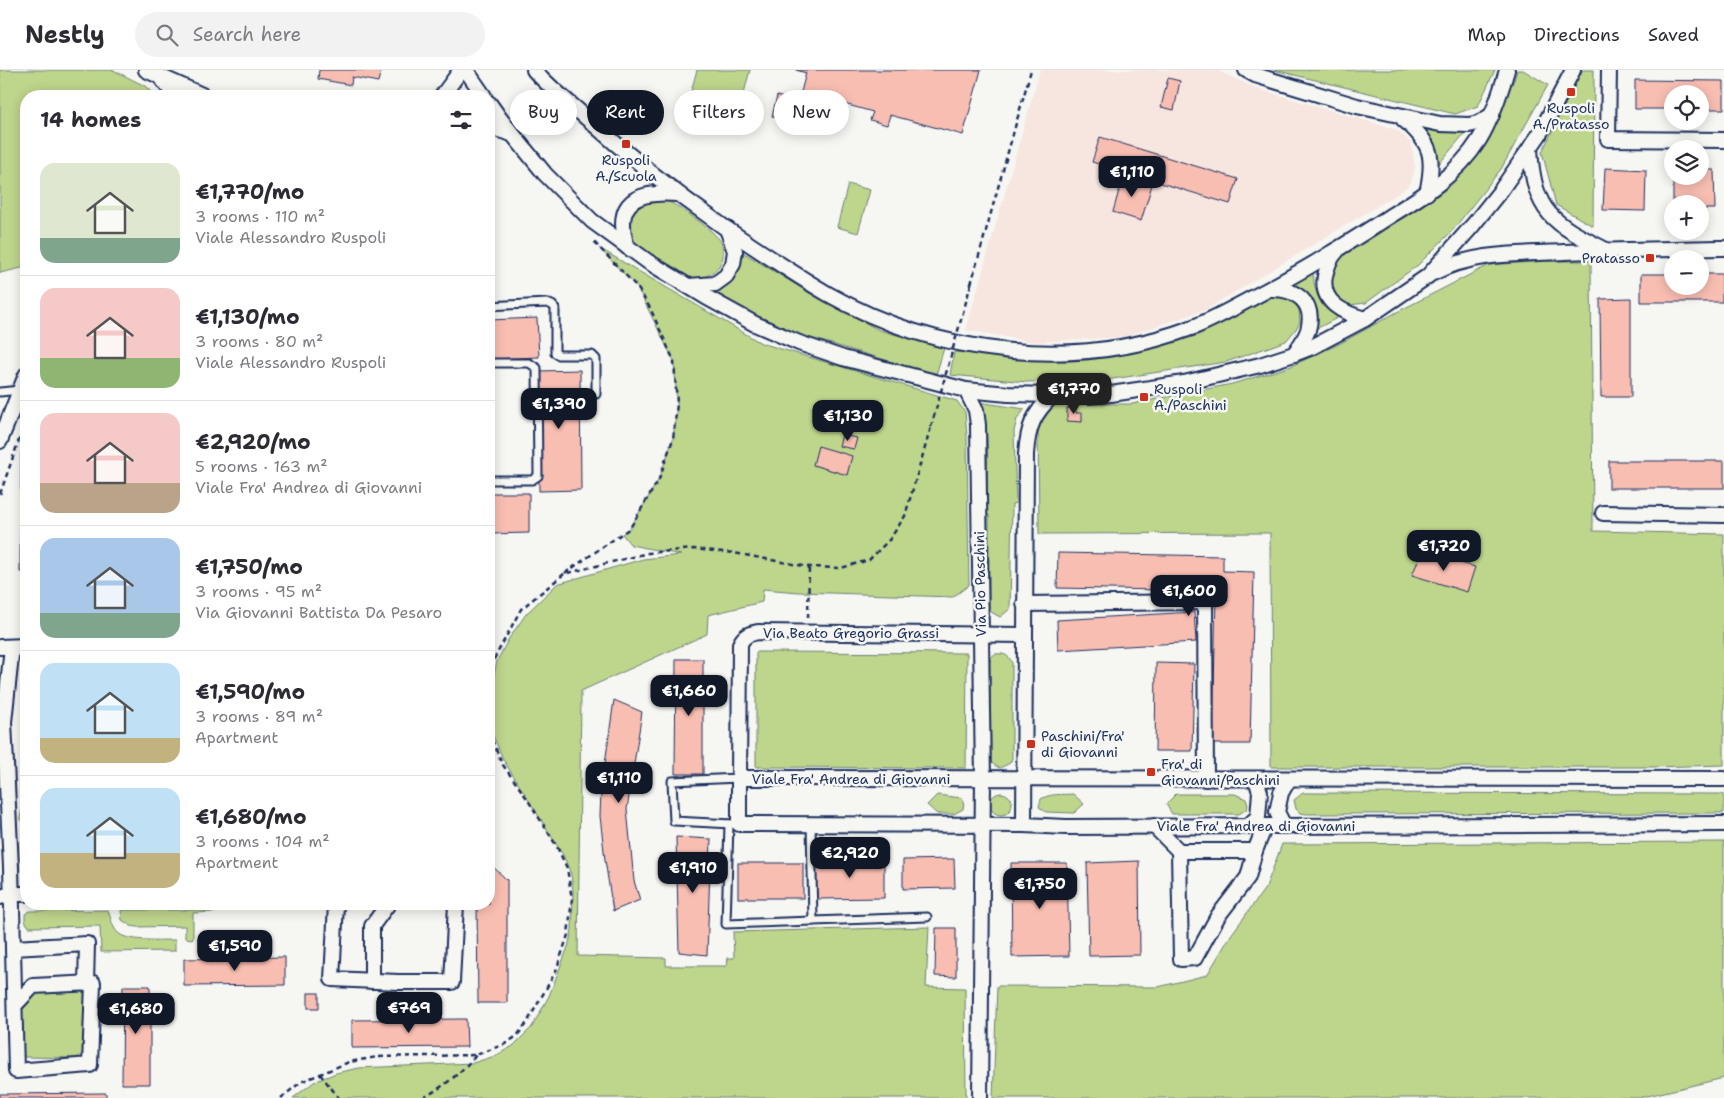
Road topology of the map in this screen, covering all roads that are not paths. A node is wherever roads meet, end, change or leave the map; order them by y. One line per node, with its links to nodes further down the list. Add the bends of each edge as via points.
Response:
1 (146, 70): 9 (street)
2 (461, 70): 12 (street)
3 (466, 70): 13 (street)
4 (534, 70): 24 (street, via 615,144)
5 (1246, 70): 16 (street)
6 (1508, 70): 15 (street)
7 (1573, 70): 22 (street)
8 (1609, 70): 21 (street, via 1608,138)
9 (160, 78): 10 (street); 11 (street)
10 (170, 90)
11 (192, 90)
12 (446, 90)
13 (480, 90)
14 (495, 111): 18 (street)
15 (1492, 116): 16 (street, via 1463,126); 23 (street, via 1467,156 1448,178)
16 (1400, 117): 23 (street, via 1419,133 1430,155)
17 (495, 129): 19 (street)
18 (510, 132)
19 (510, 134)
20 (512, 135): 26 (street, via 592,221)
21 (1724, 140)
22 (1530, 149): 29 (street, via 1532,179 1547,213 1566,229); 30 (street, via 1473,225)
23 (1427, 193): 27 (street)
24 (678, 194): 25 (street); 26 (street, via 653,193 634,200 623,222)
25 (727, 229): 31 (street, via 735,251 733,264 726,276 715,284); 32 (street, via 830,295 884,320 932,336 1029,352 1083,353 1150,341 1192,328)
26 (628, 247): 31 (street)
27 (1341, 247): 32 (street); 34 (street, via 1326,270 1326,294 1338,308)
28 (1724, 248): 29 (street)
29 (1606, 250): 30 (street, via 1474,258)
30 (1428, 276): 34 (street)
31 (689, 286): 38 (street, via 755,324 799,343)
32 (1269, 289): 35 (street, via 1294,293 1308,308 1307,332)
33 (495, 306): 40 (lane, via 552,305 555,308 554,353 594,356)
34 (1365, 319): 35 (street)
35 (1294, 354): 41 (street, via 1184,383 1111,394)
36 (495, 363): 43 (lane, via 530,363 537,368 538,466 538,476 532,480)
37 (20, 390): 39 (lane); 42 (street)
38 (966, 390): 41 (street); 47 (street, Via Pio Paschini, via 976,410 978,425)
39 (0, 392)
40 (596, 394)
41 (1052, 396): 46 (street, via 1034,417 1026,446)
42 (0, 441)
43 (495, 480)
44 (1603, 513): 45 (street)
45 (1724, 515)
46 (1024, 604): 48 (street); 54 (street, via 1205,602)
47 (980, 634): 48 (street, Via Beato Gregorio Grassi); 52 (street, Via Beato Gregorio Grassi, via 748,634 740,644); 57 (street, Via Pio Paschini)
48 (1025, 635): 53 (street)
49 (20, 646): 50 (street)
50 (6, 647): 51 (street)
51 (2, 722): 71 (street)
52 (739, 778): 57 (street, Viale Fra' Andrea di Giovanni); 59 (street, Viale Fra' Andrea di Giovanni); 59 (lane, via 672,781 674,821)
53 (1025, 779): 54 (street, Viale Fra' Andrea di Giovanni); 57 (street, Viale Fra' Andrea di Giovanni); 63 (street)
54 (1206, 779): 55 (street, Viale Fra' Andrea di Giovanni)
55 (1256, 779): 56 (street, Viale Fra' Andrea di Giovanni); 65 (street, via 1260,792 1258,817)
56 (1289, 779): 58 (street, Viale Fra' Andrea di Giovanni); 67 (street, via 1281,793 1277,812)
57 (983, 780): 62 (street, Via Pio Paschini)
58 (1724, 780)
59 (734, 824): 60 (street, Viale Fra' Andrea di Giovanni); 76 (lane, via 726,924)
60 (811, 824): 62 (street, Viale Fra' Andrea di Giovanni); 76 (lane)
61 (1724, 824): 67 (street, Viale Fra' Andrea di Giovanni)
62 (983, 825): 63 (street, Viale Fra' Andrea di Giovanni); 81 (street, Via Pio Paschini)
63 (1024, 825): 64 (street, Viale Fra' Andrea di Giovanni)
64 (1154, 826): 65 (street, Viale Fra' Andrea di Giovanni); 68 (street)
65 (1248, 826): 66 (street, Viale Fra' Andrea di Giovanni)
66 (1265, 826): 67 (street, Viale Fra' Andrea di Giovanni); 69 (street)
67 (1284, 826)
68 (1179, 851): 69 (street); 69 (street, via 1181,959 1195,958 1218,916 1248,877)
69 (1255, 851)
70 (20, 894): 71 (street)
71 (6, 895): 77 (street)
72 (336, 910): 78 (street, via 332,979)
73 (384, 910): 78 (street, via 372,926)
74 (456, 910): 78 (street, via 452,982)
75 (927, 917): 76 (lane)
76 (813, 921)
77 (13, 948): 79 (street, via 87,944); 80 (street)
78 (372, 981)
79 (86, 984): 80 (street, via 34,986); 80 (street, via 93,984 90,1065 16,1071)
80 (15, 1005)
81 (980, 1098)

